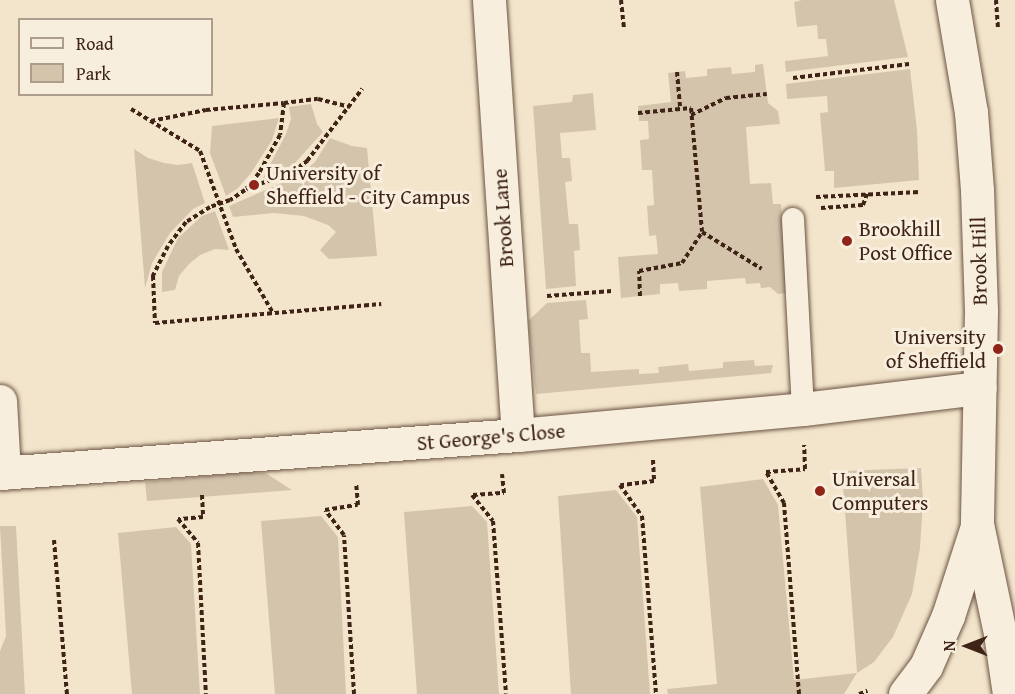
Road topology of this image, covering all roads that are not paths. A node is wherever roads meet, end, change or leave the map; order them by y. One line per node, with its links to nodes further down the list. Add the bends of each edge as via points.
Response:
1 (489, 0): 7 (street, Brook Lane)
2 (952, 0): 4 (street, Brook Hill, via 971,112 977,190)
3 (793, 219): 6 (lane)
4 (980, 388): 6 (street, St George's Close); 9 (street, Brook Hill)
5 (0, 401): 8 (street)
6 (803, 409): 7 (street, St George's Close)
7 (518, 435): 8 (street, St George's Close)
8 (2, 473)
9 (977, 524): 10 (street, Brook Hill, via 948,616 926,666); 11 (street, Brook Hill)
10 (905, 694)
11 (1009, 694)

